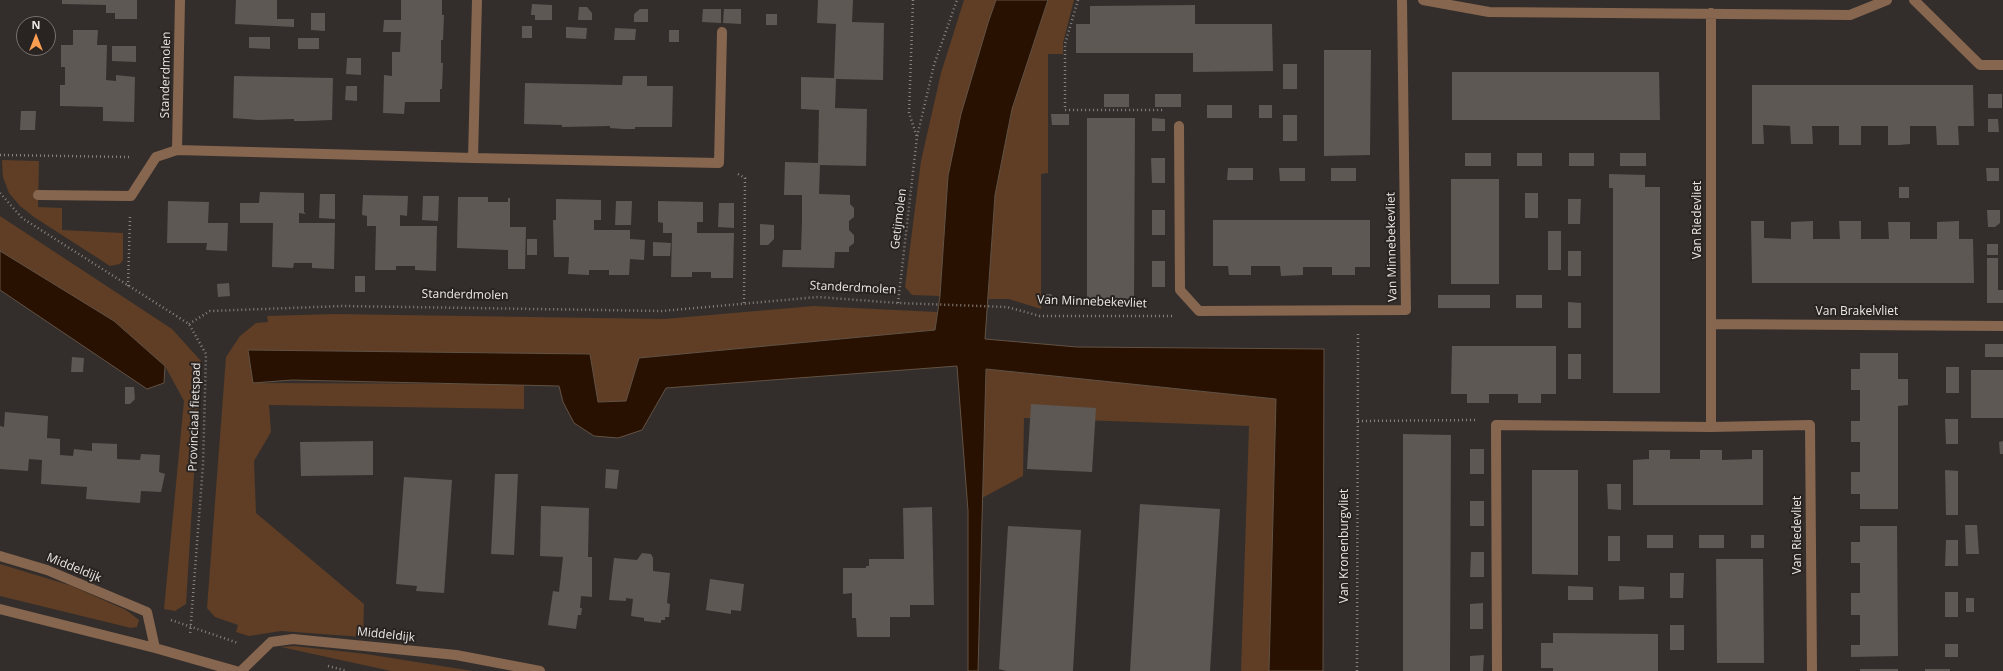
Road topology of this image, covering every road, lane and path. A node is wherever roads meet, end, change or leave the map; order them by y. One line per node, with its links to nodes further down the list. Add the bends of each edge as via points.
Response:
1 (180, 0): 15 (street, Standerdmolen)
2 (477, 0): 18 (street)
3 (913, 0): 14 (path, Getijmolen, via 909,113)
4 (957, 0): 14 (path, Getijmolen, via 934,65)
5 (1078, 0): 13 (path, via 1065,44 1065,110 1179,110)
6 (1402, 0): 28 (street, Van Minnebekevliet, via 1406,310)
7 (1423, 0): 10 (street, via 1489,12)
8 (1887, 0): 10 (street, via 1850,15)
9 (1914, 0): 12 (street, via 1980,65)
10 (1711, 13): 30 (street, Van Riedevliet)
11 (722, 32): 19 (street)
12 (2003, 65)
13 (1179, 126): 27 (street, via 1180,290)
14 (917, 137): 24 (path, Getijmolen)
15 (177, 150): 17 (street); 18 (street)
16 (0, 155): 17 (path)
17 (156, 157): 22 (street)
18 (473, 158): 19 (street)
19 (719, 163): 25 (path, via 745,178)
20 (0, 192): 23 (path, Provinciaal fietspad, via 22,218)
21 (38, 195): 22 (street)
22 (131, 196): 23 (path)
23 (128, 286): 29 (path, Provinciaal fietspad)
24 (898, 303): 25 (path, Standerdmolen, via 818,297); 26 (path, Standerdmolen)
25 (744, 305): 29 (path, Standerdmolen, via 662,311 327,307 210,311)
26 (936, 305): 27 (path, Van Minnebekevliet, via 1007,307 1040,316 1166,317)
27 (1199, 311): 28 (street, Van Minnebekevliet)
28 (1357, 311): 32 (path, Van Kronenburgvliet)
29 (189, 324): 37 (path, Provinciaal fietspad, via 206,354 203,465)
30 (1711, 324): 31 (street, Van Brakelvliet); 34 (street, Van Riedevliet)
31 (2003, 326)
32 (1358, 421): 33 (path, via 1487,420); 42 (path, Van Kronenburgvliet)
33 (1496, 425): 34 (street, Van Riedevliet); 43 (street)
34 (1711, 427): 44 (street, Van Riedevliet, via 1810,425)
35 (0, 556): 38 (street, Middeldijk, via 47,570 147,612)
36 (0, 609): 38 (street)
37 (191, 626)
38 (155, 648): 39 (street)
39 (236, 671)
40 (241, 671): 41 (street, Middeldijk, via 271,642 293,638 456,655)
41 (540, 671)
42 (1357, 671)
43 (1497, 671)
44 (1812, 671)

